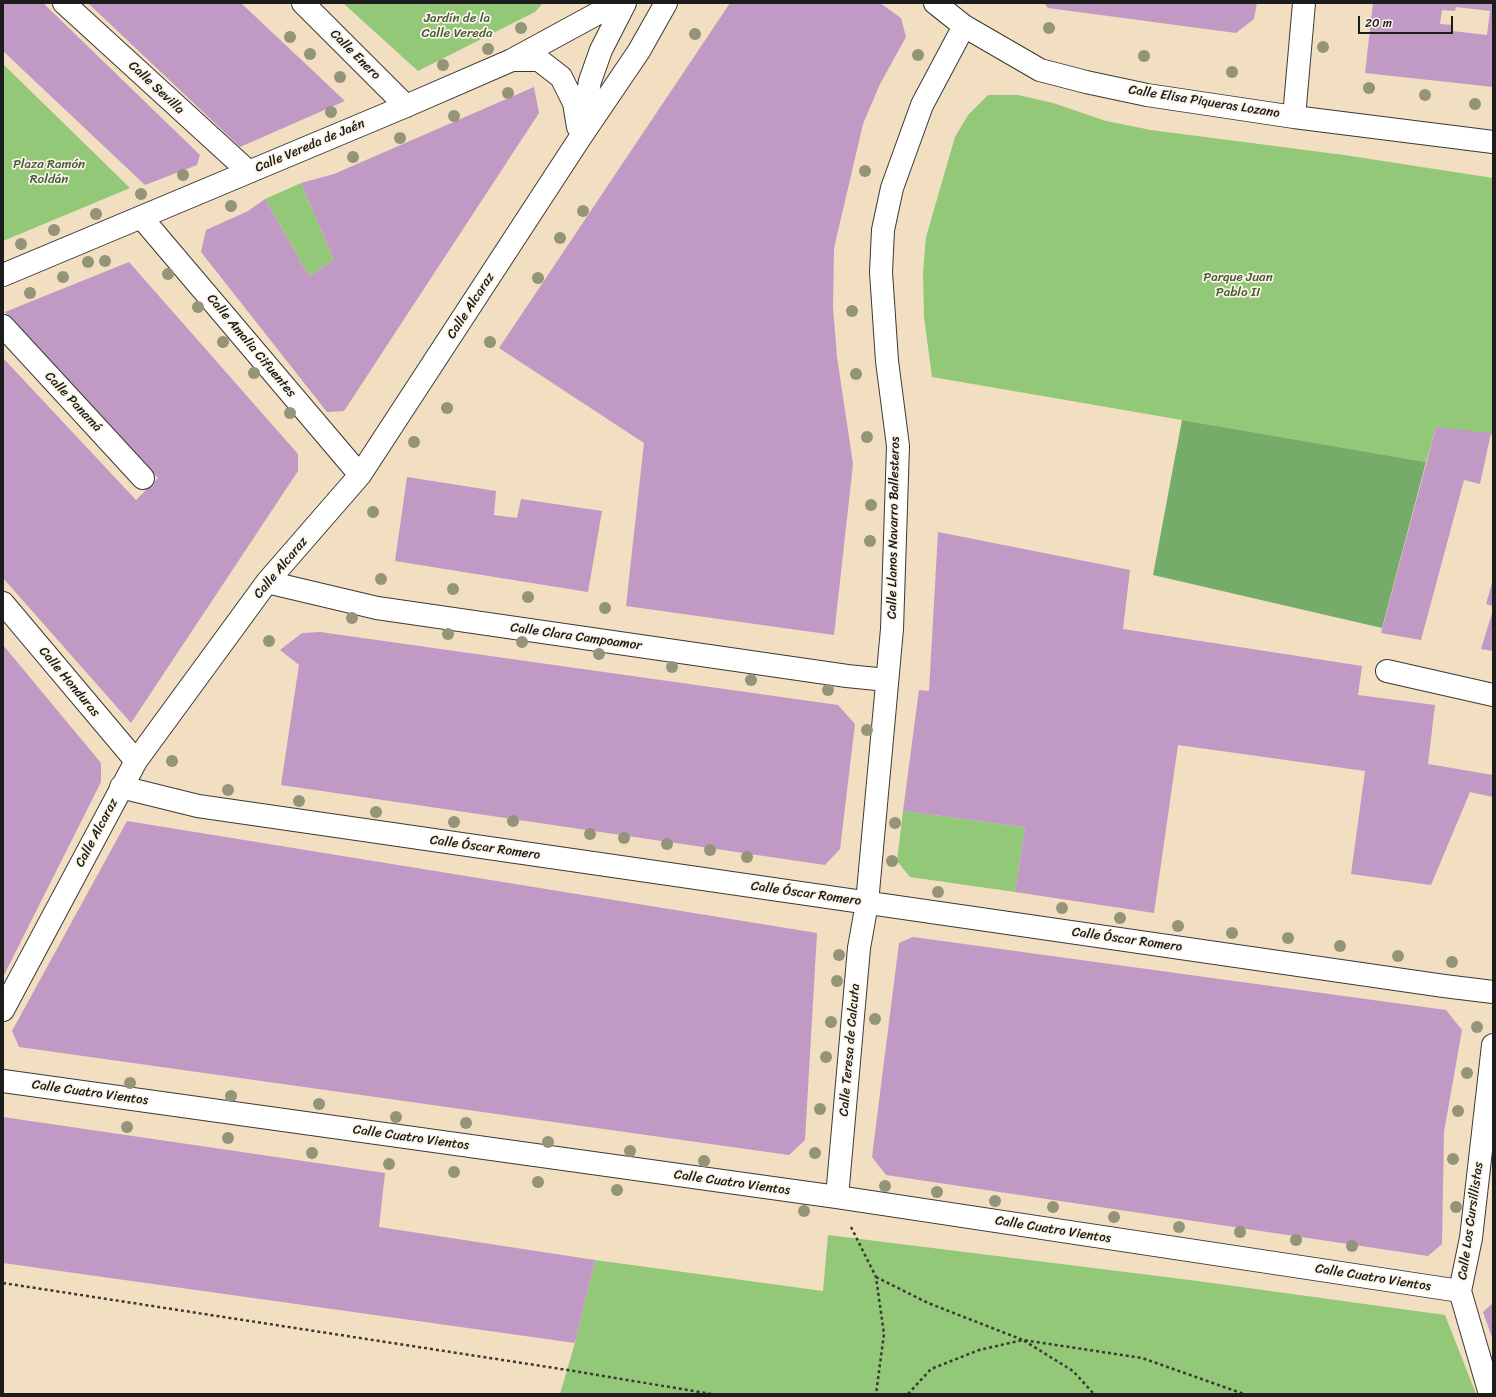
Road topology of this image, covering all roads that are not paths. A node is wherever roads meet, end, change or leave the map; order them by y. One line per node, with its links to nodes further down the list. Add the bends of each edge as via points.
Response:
1 (64, 3): 14 (street, Calle Sevilla)
2 (303, 3): 10 (street, Calle Enero)
3 (610, 3): 9 (street, Calle Vereda de Jaén, via 602,11)
4 (625, 3): 12 (street, Calle Alcaraz, via 601,50 590,81)
5 (666, 3): 12 (street, Calle Alcaraz, via 639,51)
6 (935, 3): 8 (street, Calle Elisa Piqueras Lozano)
7 (1304, 3): 11 (street)
8 (964, 26): 11 (street, Calle Elisa Piqueras Lozano, via 1040,70 1147,95); 23 (street, Calle Llanos Navarro Ballesteros, via 922,104 892,188 883,230 880,272 887,361 898,446 892,629)
9 (512, 60): 10 (street, Calle Vereda de Jaén); 12 (street, via 539,60 561,77 574,104)
10 (406, 106): 14 (street, Calle Vereda de Jaén)
11 (1294, 117): 13 (street, Calle Elisa Piqueras Lozano)
12 (580, 138): 18 (street, Calle Alcaraz)
13 (1493, 142)
14 (249, 172): 15 (street, Calle Vereda de Jaén)
15 (141, 217): 16 (street, Calle Vereda de Jaén); 18 (street, Calle Amalia Cifuentes)
16 (3, 275)
17 (3, 326): 19 (street, Calle Panamá)
18 (360, 475): 20 (street, Calle Alcaraz)
19 (143, 478)
20 (268, 582): 23 (street, Calle Clara Campoamor, via 377,608); 25 (street, Calle Alcaraz)
21 (3, 603): 25 (street, Calle Honduras)
22 (1387, 671): 24 (street)
23 (887, 680): 27 (street, Calle Llanos Navarro Ballesteros)
24 (1493, 695)
25 (136, 761): 26 (street, Calle Alcaraz)
26 (121, 787): 27 (street, Calle Óscar Romero, via 198,806); 29 (street, Calle Alcaraz)
27 (867, 903): 28 (street, Calle Óscar Romero); 32 (street, Calle Teresa de Calcuta, via 859,948)
28 (1493, 992)
29 (3, 1010)
30 (1493, 1045): 33 (street, Calle Los Cursillistas, via 1471,1238)
31 (3, 1081): 32 (street, Calle Cuatro Vientos)
32 (837, 1197): 33 (street, Calle Cuatro Vientos)
33 (1460, 1291): 34 (street, Calle Los Cursillistas)
34 (1490, 1394)

